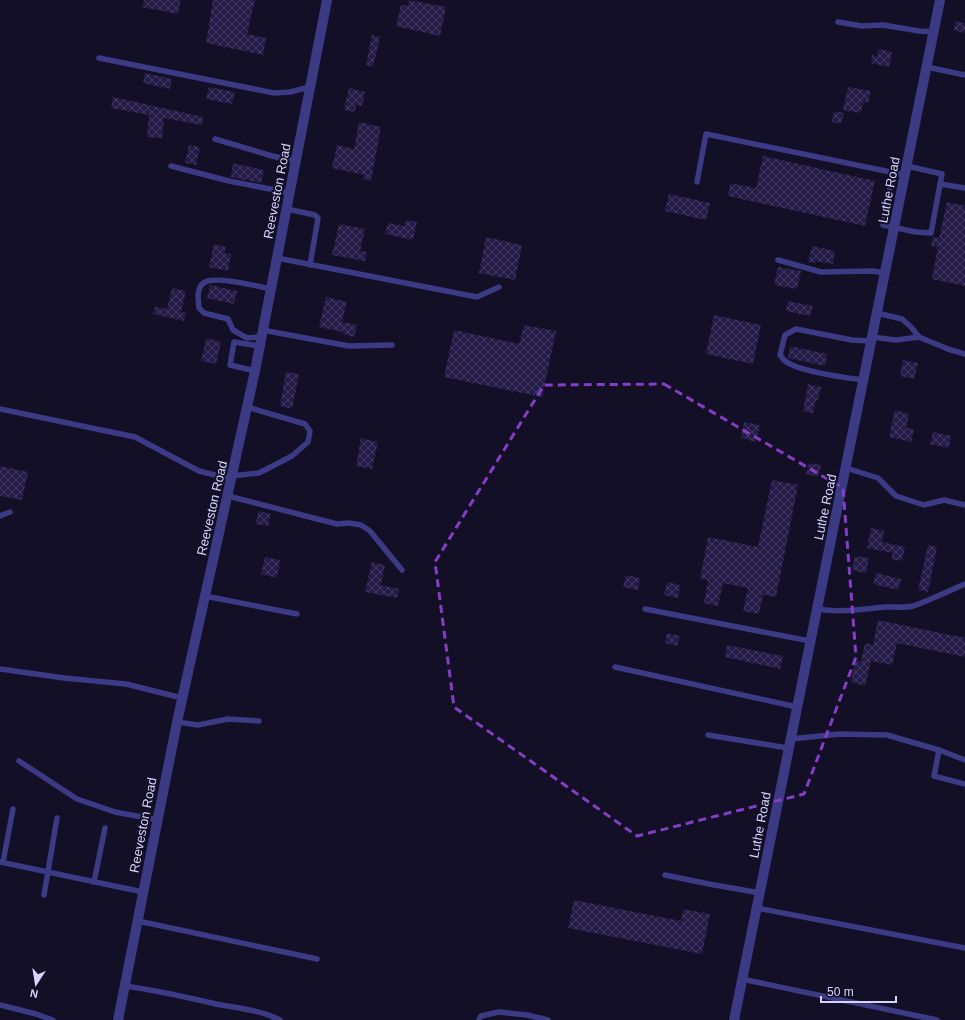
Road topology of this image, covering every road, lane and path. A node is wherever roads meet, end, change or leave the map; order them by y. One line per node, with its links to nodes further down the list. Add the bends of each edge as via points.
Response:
1 (327, 0): 8 (street, Reeveston Road)
2 (940, 0): 4 (street, Luthe Road)
3 (838, 22): 4 (lane)
4 (934, 32): 6 (street, Luthe Road)
5 (99, 58): 8 (lane, via 274,93)
6 (927, 67): 7 (lane); 12 (street, Luthe Road)
7 (965, 75)
8 (310, 87): 10 (street, Reeveston Road)
9 (215, 139): 10 (lane, via 272,156)
10 (296, 160): 17 (street, Reeveston Road)
11 (171, 166): 17 (lane)
12 (906, 170): 13 (lane); 15 (lane, via 942,174); 19 (street, Luthe Road)
13 (893, 172): 14 (lane, via 706,134); 19 (lane, via 883,225)
14 (697, 182)
15 (940, 184): 16 (lane); 19 (lane, via 931,233)
16 (965, 188)
17 (290, 193): 18 (street, Reeveston Road)
18 (287, 209): 20 (street, Reeveston Road); 22 (lane, via 315,215 318,218)
19 (894, 227): 23 (street, Luthe Road)
20 (277, 258): 22 (lane); 25 (street, Reeveston Road)
21 (778, 260): 23 (lane, via 821,272)
22 (310, 265): 24 (lane, via 477,297)
23 (885, 273): 26 (street, Luthe Road)
24 (499, 287)
25 (271, 289): 28 (street, Reeveston Road); 28 (lane, via 214,280 205,281 198,296 199,308 204,312 228,319 233,330 247,338)
26 (877, 313): 27 (lane, via 902,319); 29 (street, Luthe Road)
27 (919, 337): 29 (lane, via 896,340); 31 (lane)
28 (261, 338): 30 (lane, via 349,346); 32 (street, Reeveston Road); 32 (lane, via 234,342 230,365)
29 (872, 339): 33 (street, Luthe Road); 33 (lane, via 852,340 796,329 785,335 780,355 798,368)
30 (392, 345)
31 (965, 354)
32 (255, 371): 34 (street, Reeveston Road)
33 (864, 380): 36 (street, Luthe Road)
34 (247, 407): 37 (street, Reeveston Road); 37 (lane, via 305,424 310,431 308,442 292,456 259,473)
35 (0, 409): 37 (lane, via 135,437 199,471)
36 (846, 468): 39 (lane, via 878,478 896,496 924,505 944,500); 46 (street, Luthe Road)
37 (232, 478): 38 (street, Reeveston Road)
38 (228, 496): 42 (lane, via 337,524 361,525); 44 (street, Reeveston Road)
39 (965, 505)
40 (10, 512): 41 (lane)
41 (0, 516)
42 (402, 570)
43 (965, 584): 46 (lane, via 911,606 853,611)
44 (205, 596): 47 (lane); 51 (street, Reeveston Road)
45 (645, 609): 48 (lane)
46 (817, 609): 48 (street, Luthe Road)
47 (297, 614)
48 (810, 641): 52 (street, Luthe Road)
49 (615, 667): 52 (lane)
50 (0, 668): 51 (lane, via 126,684)
51 (182, 698): 54 (street, Reeveston Road)
52 (797, 706): 56 (street, Luthe Road)
53 (259, 721): 54 (lane, via 228,719 198,725)
54 (177, 722): 63 (street, Reeveston Road)
55 (708, 735): 56 (lane)
56 (789, 743): 57 (lane, via 840,734 888,735); 70 (street, Luthe Road)
57 (939, 750): 58 (lane); 60 (lane, via 934,776)
58 (965, 760)
59 (19, 761): 63 (lane, via 77,798 115,812)
60 (965, 784)
61 (13, 809): 65 (lane)
62 (57, 818): 66 (lane)
63 (158, 820): 69 (street, Reeveston Road)
64 (105, 828): 68 (lane)
65 (1, 862): 66 (lane)
66 (48, 872): 68 (lane); 71 (lane)
67 (665, 875): 70 (lane)
68 (94, 882): 69 (lane)
69 (143, 892): 73 (street, Reeveston Road)
70 (760, 893): 72 (street, Luthe Road)
71 (44, 895)
72 (757, 908): 74 (lane); 76 (street, Luthe Road)
73 (138, 921): 75 (lane); 77 (street, Reeveston Road)
74 (965, 948)
75 (317, 959)
76 (742, 979): 84 (street, Luthe Road); 85 (lane)
77 (125, 986): 80 (street, Reeveston Road); 81 (lane, via 236,1008)
78 (0, 1005): 79 (lane)
79 (53, 1020)
80 (118, 1020)
81 (280, 1020)
82 (479, 1020): 83 (lane, via 481,1016 499,1012)
83 (548, 1020)
84 (734, 1020)
85 (937, 1020)

